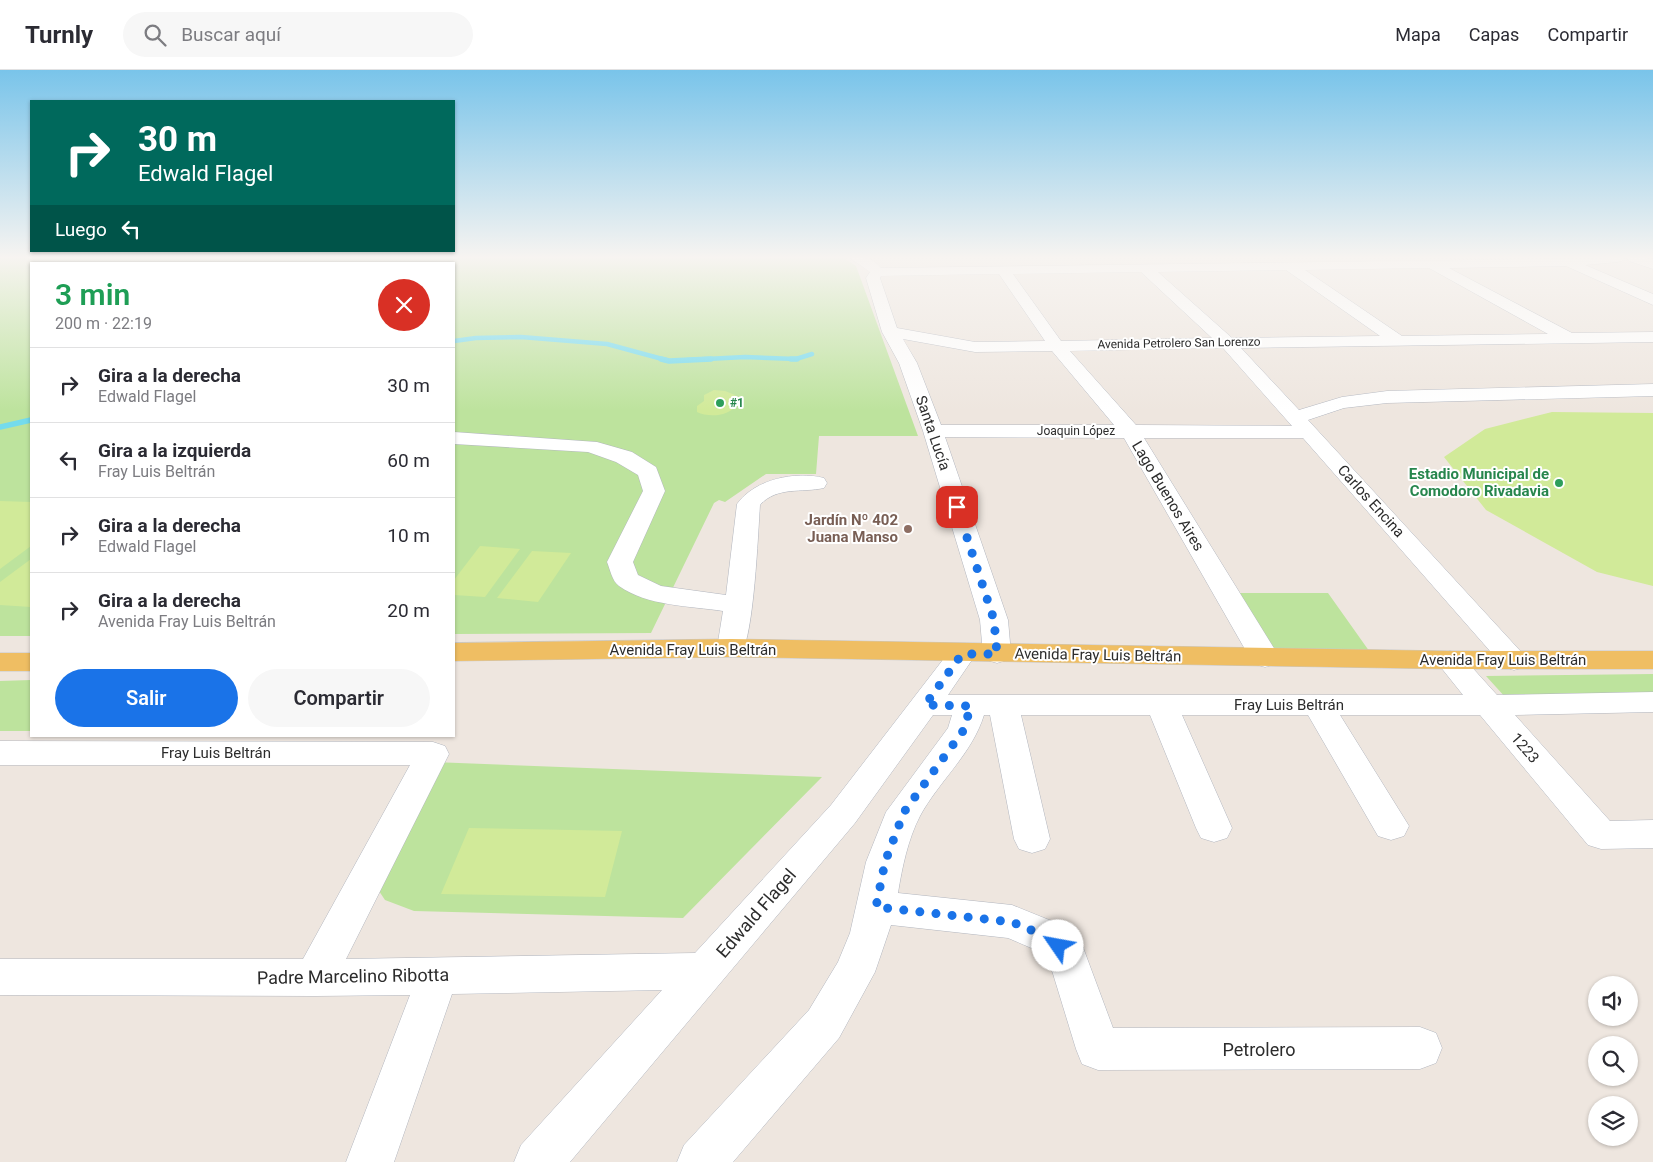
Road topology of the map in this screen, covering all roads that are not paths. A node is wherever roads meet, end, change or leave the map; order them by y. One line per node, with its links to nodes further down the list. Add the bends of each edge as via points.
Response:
1 (883, 309): 6 (street, Santa Lucía)
2 (1031, 309): 11 (street, Lago Buenos Aires)
3 (1190, 309): 10 (street, Carlos Encina)
4 (1352, 309): 9 (street)
5 (1515, 309): 8 (street)
6 (890, 332): 12 (street, Avenida Petrolero San Lorenzo); 13 (street, Santa Lucía)
7 (1653, 337): 8 (street, Avenida Petrolero San Lorenzo)
8 (1568, 338): 9 (street, Avenida Petrolero San Lorenzo)
9 (1397, 340): 10 (street, Avenida Petrolero San Lorenzo)
10 (1226, 342): 11 (street, Avenida Petrolero San Lorenzo); 15 (street, Carlos Encina)
11 (1056, 345): 12 (street, Avenida Petrolero San Lorenzo); 17 (street, Lago Buenos Aires)
12 (975, 347): 13 (street, Avenida Petrolero San Lorenzo)
13 (908, 363): 16 (street, Santa Lucía)
14 (1653, 390): 15 (street, Joaquin López, via 1387,397 1342,404)
15 (1302, 425): 17 (street, Joaquin López); 27 (street, Carlos Encina)
16 (933, 431): 17 (street, Joaquin López); 23 (street, Santa Lucía, via 994,620)
17 (1130, 431): 24 (street, Lago Buenos Aires)
18 (455, 438): 20 (street, via 590,446 624,457 648,472 654,491 620,562 627,580 655,593)
19 (816, 483): 20 (street, via 771,486 757,493 749,504)
20 (738, 606): 21 (street)
21 (731, 648): 22 (main road, Avenida Fray Luis Beltrán); 23 (main road, Avenida Fray Luis Beltrán)
22 (455, 652)
23 (980, 654): 24 (main road, Avenida Fray Luis Beltrán); 31 (street, Edwald Flagel)
24 (1265, 658): 25 (main road, Avenida Fray Luis Beltrán)
25 (1450, 660): 27 (main road, Avenida Fray Luis Beltrán); 33 (street, 1223)
26 (1653, 660): 27 (main road, Avenida Fray Luis Beltrán)
27 (1514, 661)
28 (0, 662): 29 (main road)
29 (30, 662)
30 (1653, 702): 33 (street, Fray Luis Beltrán)
31 (925, 705): 34 (street, Fray Luis Beltrán); 42 (street, Edwald Flagel, via 843,814)
32 (1318, 705): 33 (street, Fray Luis Beltrán); 35 (street, Fray Luis Beltrán); 37 (street)
33 (1487, 705): 39 (street, 1223, via 1601,835)
34 (987, 706): 35 (street, Fray Luis Beltrán); 40 (street); 41 (street, via 963,731 904,812 885,862)
35 (1162, 706): 38 (street)
36 (0, 753): 45 (street, Fray Luis Beltrán, via 433,754)
37 (1391, 826)
38 (1214, 828)
39 (1653, 834)
40 (1032, 839)
41 (876, 907): 46 (street, Petrolero, via 1012,922 1050,938 1067,954 1098,1049); 49 (street, via 870,933 854,972 824,1024)
42 (706, 971): 43 (street, Padre Marcelino Ribotta); 47 (street, Edwald Flagel)
43 (438, 975): 45 (street, Padre Marcelino Ribotta); 48 (street)
44 (0, 977): 45 (street, Padre Marcelino Ribotta)
45 (315, 978)
46 (1420, 1048)
47 (549, 1158)
48 (370, 1162)
49 (701, 1162)

